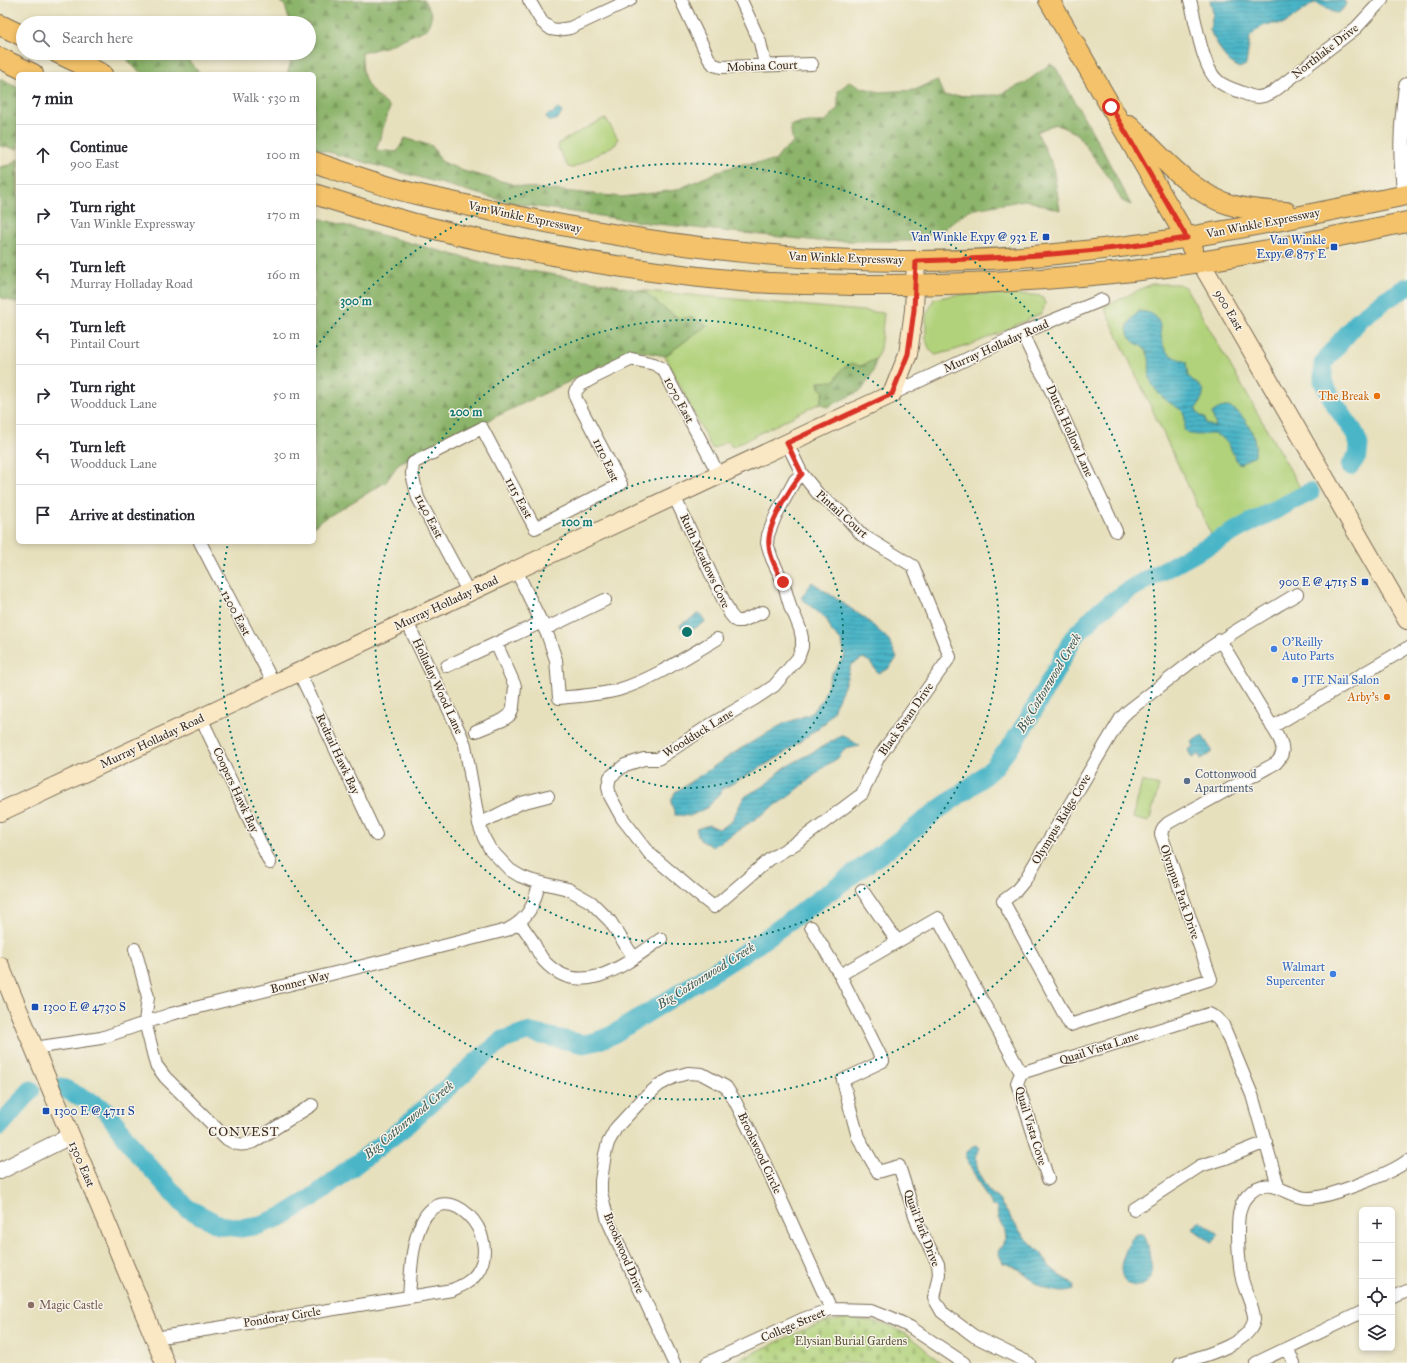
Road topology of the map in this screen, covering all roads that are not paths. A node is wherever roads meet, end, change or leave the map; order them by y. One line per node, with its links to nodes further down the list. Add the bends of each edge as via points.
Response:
1 (529, 0): 2 (street, via 542,22 557,30 570,28)
2 (630, 0)
3 (681, 0): 13 (street, Mobina Court, via 714,65)
4 (741, 0): 13 (street, via 760,42)
5 (1049, 0): 17 (main road, 900 East)
6 (1190, 0): 7 (street, Northlake Drive, via 1211,72 1218,81 1228,87 1256,97 1263,97 1274,91 1356,28)
7 (1382, 0)
8 (0, 25): 9 (main road)
9 (16, 33)
10 (0, 58): 14 (main road)
11 (73, 60): 15 (main road)
12 (812, 64): 13 (street, Mobina Court)
13 (765, 66)
14 (29, 72)
15 (98, 72)
16 (1407, 86): 20 (street, via 1401,152)
17 (1111, 107): 21 (main road, via 1190,184 1210,196 1242,208); 23 (main road, 900 East)
18 (316, 163): 25 (main road, Van Winkle Expressway, via 418,195 603,232 721,250 785,256)
19 (316, 195): 27 (main road, Van Winkle Expressway, via 395,219 482,241 606,264 740,281)
20 (1407, 195): 21 (main road, Van Winkle Expressway); 24 (main road, via 1391,210 1369,219 1348,223)
21 (1305, 214): 23 (main road, Van Winkle Expressway)
22 (1407, 222): 24 (main road, Van Winkle Expressway)
23 (1187, 238): 25 (main road, Van Winkle Expressway, via 1028,256); 26 (main road, 900 East)
24 (1305, 242): 26 (main road, Van Winkle Expressway)
25 (916, 261): 27 (main road)
26 (1200, 261): 27 (main road, Van Winkle Expressway, via 1042,280); 45 (main road, 900 East)
27 (916, 285): 31 (main road, via 908,354)
28 (1102, 300): 29 (street, Murray Holladay Road)
29 (1022, 333): 31 (street, Murray Holladay Road); 38 (street, Dutch Hollow Lane)
30 (576, 392): 35 (street, 1070 East, via 581,385 632,359 663,369); 37 (street, 1110 East, via 576,399 620,484)
31 (892, 394): 33 (main road, Murray Holladay Road)
32 (482, 428): 37 (street, 1115 East, via 535,528); 41 (street, 1140 East, via 413,463 412,474 418,498)
33 (787, 443): 34 (street, Pintail Court); 35 (main road, Murray Holladay Road)
34 (802, 474): 52 (street, Pintail Court, via 819,495 842,513 862,535 913,566); 59 (street, Woodduck Lane, via 795,480 768,534 772,559 800,629 802,647 798,658 774,686 658,759 644,759 625,765 610,777 610,796 622,818 650,854 714,907 770,860 862,794)
35 (719, 475): 36 (main road, Murray Holladay Road)
36 (674, 496): 40 (main road, Murray Holladay Road); 44 (street, Ruth Meadows Cove, via 730,614 736,621 742,621)
37 (576, 507)
38 (1116, 531)
39 (201, 544): 55 (street, 1200 East)
40 (516, 570): 41 (main road, Murray Holladay Road); 47 (street)
41 (469, 592): 46 (main road, Murray Holladay Road)
42 (1297, 594): 49 (street, Olympus Ridge Cove)
43 (605, 600): 47 (street)
44 (762, 612)
45 (1407, 620)
46 (407, 622): 54 (main road, Murray Holladay Road); 62 (street, Holladay Wood Lane, via 465,744)
47 (544, 626): 48 (street, via 556,660 559,698 616,690 634,684); 50 (street)
48 (717, 639)
49 (1220, 640): 57 (street); 76 (street, Olympus Ridge Cove, via 1121,718 1025,880 1015,892 1002,901)
50 (496, 643): 53 (street); 58 (street, via 515,686 513,707 510,715 503,720)
51 (1407, 648): 57 (street)
52 (950, 657): 59 (street, Black Swan Drive, via 878,758)
53 (447, 666)
54 (299, 672): 55 (main road, Murray Holladay Road); 63 (street, Redtail Hawk Bay)
55 (274, 684): 56 (main road, Murray Holladay Road)
56 (201, 718): 61 (main road, Murray Holladay Road); 64 (street, Coopers Hawk Bay)
57 (1272, 727): 76 (street, Olympus Park Drive, via 1282,744 1283,752 1276,763 1168,823 1161,834 1211,979)
58 (476, 731)
59 (867, 783)
60 (548, 796): 62 (street, via 521,803)
61 (0, 812)
62 (478, 824): 65 (street, Holladay Wood Lane, via 497,857 515,873)
63 (376, 835)
64 (270, 863)
65 (539, 883): 67 (street, Bonner Way, via 532,908); 72 (street, Holladay Wood Lane, via 568,889 591,902 610,921)
66 (862, 890): 70 (street)
67 (519, 922): 72 (street, via 544,961 566,976 601,976); 75 (street, Bonner Way, via 507,930 485,936)
68 (811, 927): 74 (street, Quail Park Drive)
69 (662, 939): 72 (street)
70 (897, 941): 74 (street); 78 (street, via 938,918)
71 (135, 949): 75 (street, via 148,997)
72 (634, 958)
73 (0, 966): 77 (main road, 1300 East)
74 (840, 975): 99 (street, Quail Park Drive, via 883,1061 843,1080 858,1137 878,1172 899,1166 918,1225 938,1264 939,1274 934,1298 942,1312 974,1336)
75 (145, 1022): 77 (street, Bonner Way, via 101,1038); 80 (street, via 160,1072 236,1145 253,1142)
76 (1070, 1025)
77 (34, 1048): 81 (main road, 1300 East)
78 (1021, 1073): 82 (street, Quail Vista Lane, via 1209,1014 1223,1025 1252,1095); 85 (street, Quail Vista Cove, via 1017,1083)
79 (641, 1101): 91 (street, Brookwood Circle, via 659,1085 688,1073 702,1074 726,1087 736,1101); 96 (street, Brookwood Drive, via 616,1128 608,1143 602,1168 601,1192 608,1220)
80 (312, 1105)
81 (70, 1136): 84 (street); 93 (main road, 1300 East)
82 (1266, 1142): 86 (street, Quail Vista Lane); 87 (street, via 1200,1166)
83 (1407, 1161): 86 (street, via 1392,1171 1315,1197 1302,1197)
84 (0, 1170)
85 (1048, 1179)
86 (1278, 1186): 100 (street, via 1263,1186 1254,1190 1247,1196 1238,1218 1238,1254 1242,1280 1255,1318 1252,1329 1229,1346)
87 (1134, 1209)
88 (1407, 1291): 90 (street)
89 (409, 1297): 89 (street, Pondoray Circle, via 414,1245 422,1221 436,1207 455,1205 475,1223 482,1235 484,1255 477,1274 452,1290); 93 (street, Pondoray Circle)
90 (1395, 1297)
91 (831, 1309): 97 (street, College Street, via 803,1319); 98 (street, College Street, via 872,1310 892,1318)
92 (1359, 1313): 94 (street)
93 (155, 1338): 95 (main road, 1300 East)
94 (1287, 1348): 101 (street); 102 (street)
95 (165, 1363)
96 (674, 1363)
97 (708, 1363)
98 (964, 1363)
99 (1029, 1363)
100 (1180, 1363)
101 (1256, 1363)
102 (1294, 1363)

